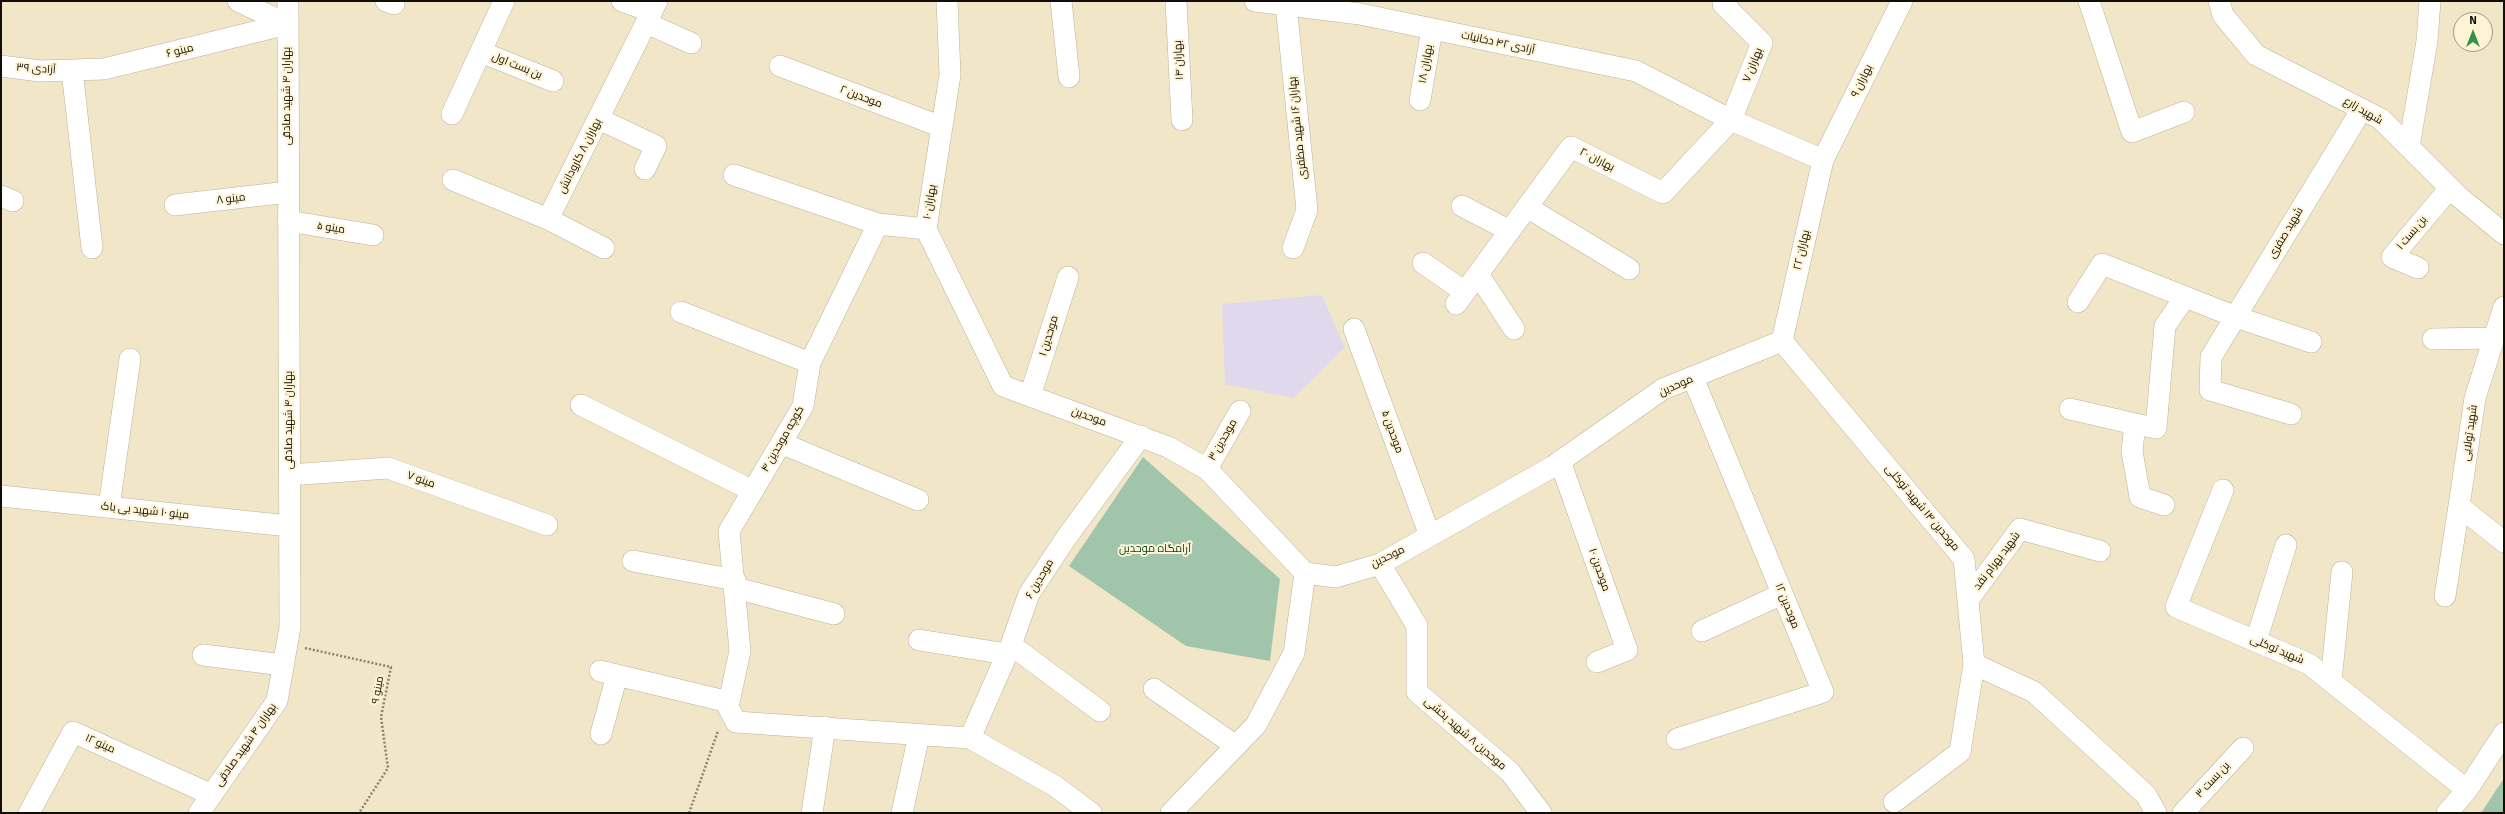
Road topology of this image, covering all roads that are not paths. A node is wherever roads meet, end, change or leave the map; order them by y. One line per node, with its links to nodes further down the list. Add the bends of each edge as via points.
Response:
1 (238, 1): 16 (street)
2 (288, 1): 16 (street, بهاران ۴ شهید صادقی)
3 (504, 1): 19 (street)
4 (622, 1): 15 (street)
5 (947, 1): 32 (street, بهاران ۱۰, via 950,75)
6 (1061, 1): 23 (street)
7 (1176, 1): 30 (street, بهاران ۱۴)
8 (1255, 1): 14 (street, آزادی ۴۲ دخانیات)
9 (1727, 1): 31 (street, بهاران ۷, via 1723,4 1762,43)
10 (1901, 1): 34 (street, بهاران ۹)
11 (2089, 1): 27 (street, via 2132,132)
12 (2218, 1): 26 (street, شهید زارع, via 2223,15 2256,55)
13 (2430, 1): 33 (street, via 2427,41)
14 (1286, 5): 17 (street, آزادی ۴۲ دخانیات, via 1360,14); 52 (street, بهاران ۱۶ شهید مظفری, via 1307,210)
15 (652, 12): 18 (street); 29 (street, بهاران ۸ کارودانش)
16 (287, 24): 22 (street, مینو ۶, via 104,69); 39 (street, بهاران ۴ شهید صادقی)
17 (1432, 29): 25 (street, بهاران ۱۸); 31 (street, آزادی ۴۲ دخانیات, via 1636,71)
18 (691, 43)
19 (481, 52): 24 (street, بن بست اول); 28 (street)
20 (1, 66): 22 (street, آزادی ۳۹, via 40,71)
21 (780, 66): 32 (street, موحدین ۲)
22 (72, 70): 50 (street)
23 (1069, 77)
24 (553, 81)
25 (1420, 100)
26 (2362, 109): 33 (street, شهید زارع, via 2381,119); 62 (street, شهید صفری)
27 (2184, 112)
28 (452, 114)
29 (598, 119): 35 (street, via 656,146); 43 (street, بهاران ۸ کارودانش)
30 (1182, 120)
31 (1731, 120): 34 (street, آزادی ۴۲ دخانیات); 42 (street, بهاران ۲۰, via 1663,193 1571,148)
32 (942, 127): 46 (street, بهاران ۱۰)
33 (2409, 147): 38 (street, شهید زارع)
34 (1823, 160): 67 (street, بهاران ۲۲)
35 (645, 169)
36 (734, 175): 45 (street)
37 (453, 180): 43 (street)
38 (2450, 188): 48 (street, شهید زارع); 54 (street, بن بست ۱, via 2392,257)
39 (288, 192): 40 (street, مینو ۸); 44 (street, بهاران ۴ شهید صادقی)
40 (175, 205)
41 (1462, 206): 47 (street)
42 (1527, 207): 47 (street, بهاران ۲۰); 55 (street)
43 (548, 219): 51 (street)
44 (288, 221): 49 (street, مینو ۵); 83 (street, بهاران ۴ شهید صادقی)
45 (878, 224): 46 (street); 70 (street, کوچه موحدین ۴)
46 (926, 229): 72 (street, بهاران ۱۰)
47 (1510, 231): 56 (street, بهاران ۲۰)
48 (2504, 234)
49 (373, 235)
50 (92, 248)
51 (604, 248)
52 (1293, 248)
53 (1423, 263): 56 (street, بهاران ۲۰, via 1460,298)
54 (2418, 268)
55 (1629, 269)
56 (1478, 274): 64 (street)
57 (1068, 277): 73 (street, موحدین ۱)
58 (2185, 297): 59 (street, via 2102,264); 62 (street); 78 (street, via 2165,326 2156,428)
59 (2078, 302)
60 (2504, 306): 65 (street, شهید تولایی)
61 (681, 312): 70 (street)
62 (2236, 317): 68 (street); 77 (street, شهید صفری, via 2211,357 2210,390)
63 (1354, 329): 93 (street, موحدین ۵)
64 (1514, 329)
65 (2494, 338): 66 (street); 89 (street, شهید تولایی, via 2475,398)
66 (2433, 339)
67 (1782, 341): 71 (street, موحدین); 104 (street, موحدین ۱۴ شهید توکلی, via 1964,559)
68 (2311, 342)
69 (130, 359): 90 (street)
70 (810, 363): 80 (street, کوچه موحدین ۴, via 803,406)
71 (1693, 378): 81 (street, موحدین, via 1663,390); 102 (street, موحدین ۱۲)
72 (1003, 386): 73 (street, موحدین)
73 (1030, 396): 79 (street, موحدین)
74 (582, 405): 85 (street)
75 (2070, 409): 78 (street)
76 (1240, 411): 82 (street, موحدین ۳)
77 (2291, 414)
78 (2134, 424): 88 (street, via 2132,451 2140,497)
79 (1141, 436): 82 (street, موحدین, via 1168,447); 109 (street, موحدین ۶, via 1066,538 1029,594)
80 (781, 443): 85 (street, کوچه موحدین ۴); 87 (street)
81 (1560, 461): 93 (street, موحدین); 111 (street, موحدین ۱۰, via 1627,650)
82 (1206, 469): 100 (street, موحدین)
83 (289, 474): 91 (street, مینو ۷, via 388,468); 92 (street, بهاران ۴ شهید صادقی)
84 (2223, 490): 108 (street, شهید توکلی, via 2176,606)
85 (753, 491): 101 (street, کوچه موحدین ۴, via 729,531)
86 (1, 496): 90 (street, مینو ۱۰ شهید بی باک)
87 (918, 500)
88 (2164, 505)
89 (2459, 506): 94 (street); 103 (street, شهید تولایی)
90 (109, 507): 92 (street, مینو ۱۰ شهید بی باک)
91 (547, 525)
92 (289, 526): 113 (street, بهاران ۴ شهید صادقی, via 290,627)
93 (1430, 536): 98 (street, موحدین)
94 (2504, 542)
95 (2286, 545): 108 (street)
96 (2100, 551): 104 (street, شهید بهرام نقد, via 2020,528)
97 (633, 561): 101 (street)
98 (1380, 564): 100 (street, موحدین, via 1336,577); 135 (street, موحدین ۸ شهید بخشی, via 1416,626 1416,692 1510,772)
99 (2342, 572): 114 (street)
100 (1305, 573): 124 (street, via 1294,653 1256,724)
101 (735, 584): 105 (street); 116 (street, کوچه موحدین ۴, via 740,651)
102 (1782, 594): 106 (street); 123 (street, موحدین ۱۲, via 1823,692)
103 (2445, 596)
104 (1968, 600): 112 (street, موحدین ۱۴ شهید توکلی)
105 (834, 614)
106 (1702, 630)
107 (919, 640): 109 (street)
108 (2256, 641): 114 (street, شهید توکلی, via 2309,664)
109 (1009, 650): 117 (street); 122 (street, موحدین ۶)
110 (203, 655): 113 (street)
111 (1597, 662)
112 (1974, 664): 128 (street, موحدین ۱۴ شهید توکلی, via 1960,752); 136 (street, via 2034,692 2146,796)
113 (283, 665): 127 (street, بهاران ۴ شهید صادقی, via 277,701)
114 (2331, 681): 126 (street, شهید توکلی)
115 (1154, 689): 124 (street)
116 (728, 704): 118 (street, via 736,722); 120 (street, via 609,673)
117 (1100, 711)
118 (825, 727): 121 (street); 131 (street)
119 (2504, 733): 126 (street)
120 (601, 734)
121 (919, 735): 122 (street); 132 (street)
122 (970, 738): 133 (street, via 1055,786)
123 (1677, 739)
124 (1236, 746): 134 (street)
125 (2243, 748): 137 (street, بن بست ۳)
126 (2467, 790): 138 (street)
127 (212, 794): 129 (street, مینو ۱۲, via 73,732); 130 (street, بهاران ۴ شهید صادقی)
128 (1894, 802)
129 (30, 813)
130 (199, 813)
131 (812, 813)
132 (902, 813)
133 (1091, 813)
134 (1171, 813)
135 (1542, 813)
136 (2156, 813)
137 (2183, 813)
138 (2447, 813)

